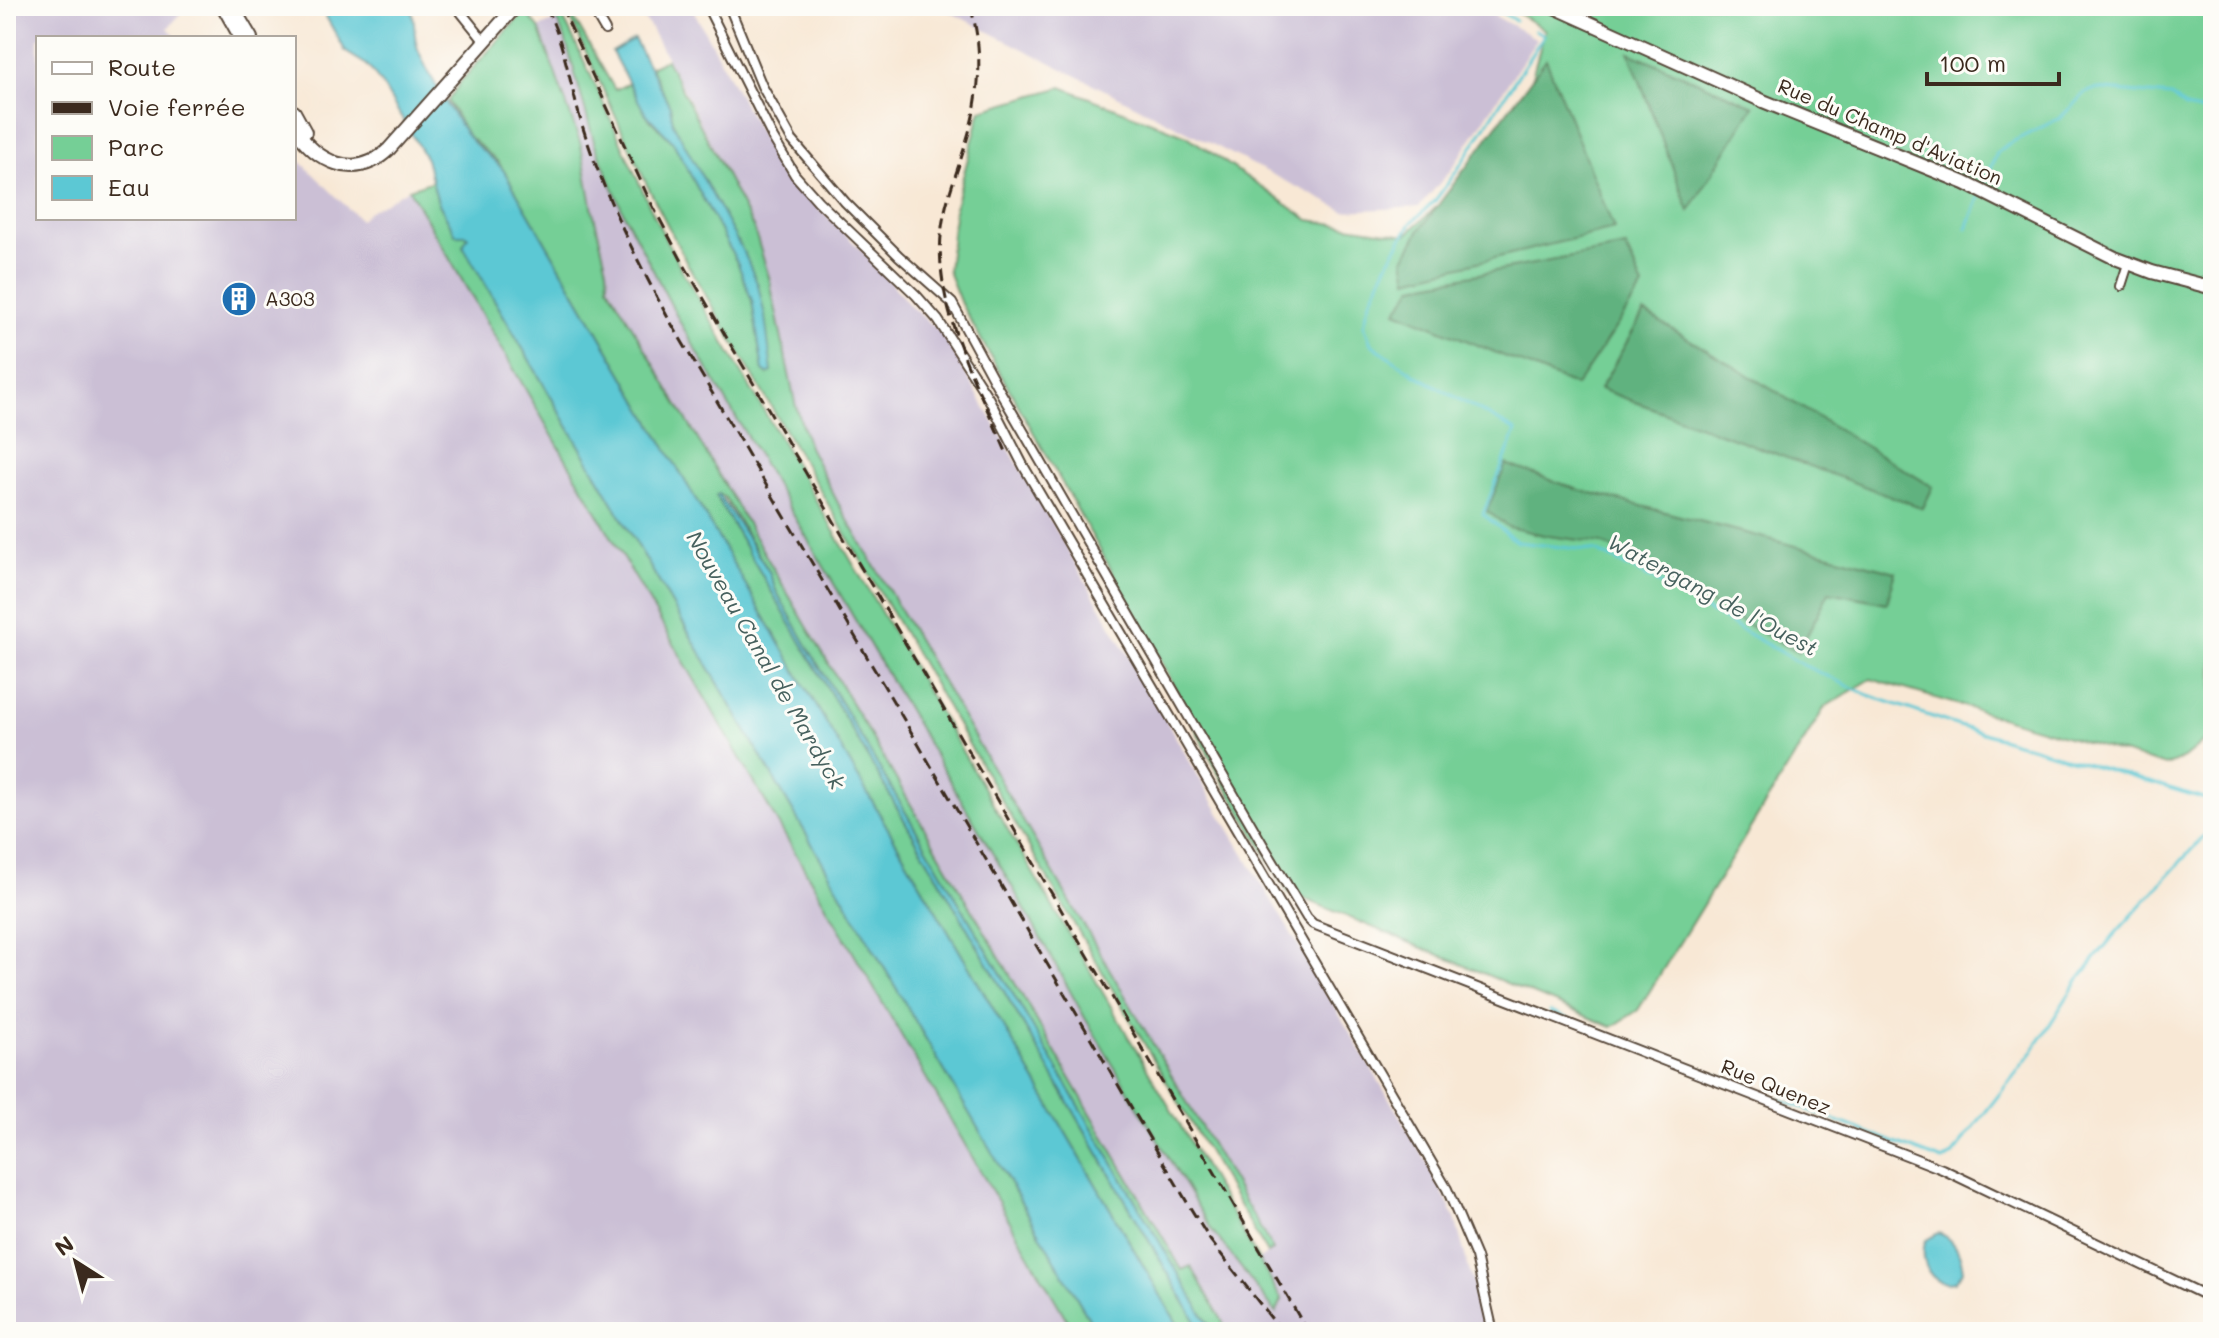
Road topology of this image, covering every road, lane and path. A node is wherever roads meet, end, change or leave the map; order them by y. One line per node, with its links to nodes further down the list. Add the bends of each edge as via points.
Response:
1 (223, 6): 10 (street)
2 (232, 6): 11 (street)
3 (456, 6): 12 (street)
4 (591, 6): 9 (street)
5 (707, 6): 20 (street, via 795,175 928,307 977,378 1447,1189 1476,1257)
6 (729, 6): 19 (street, Rue Quenez, via 762,86 797,146 840,197 958,310 1263,845 1317,927 1935,1166)
7 (1552, 6): 16 (street, Rue du Champ d'Aviation, via 1763,101 1965,183)
8 (513, 10): 12 (street)
9 (605, 30)
10 (240, 36)
11 (250, 36)
12 (485, 42): 15 (street, via 377,159 360,166)
13 (296, 115): 15 (street)
14 (296, 130): 15 (street)
15 (319, 155)
16 (2128, 264): 17 (street); 18 (street, Rue du Champ d'Aviation)
17 (2121, 286)
18 (2213, 288)
19 (2213, 1299)
20 (1493, 1332)

